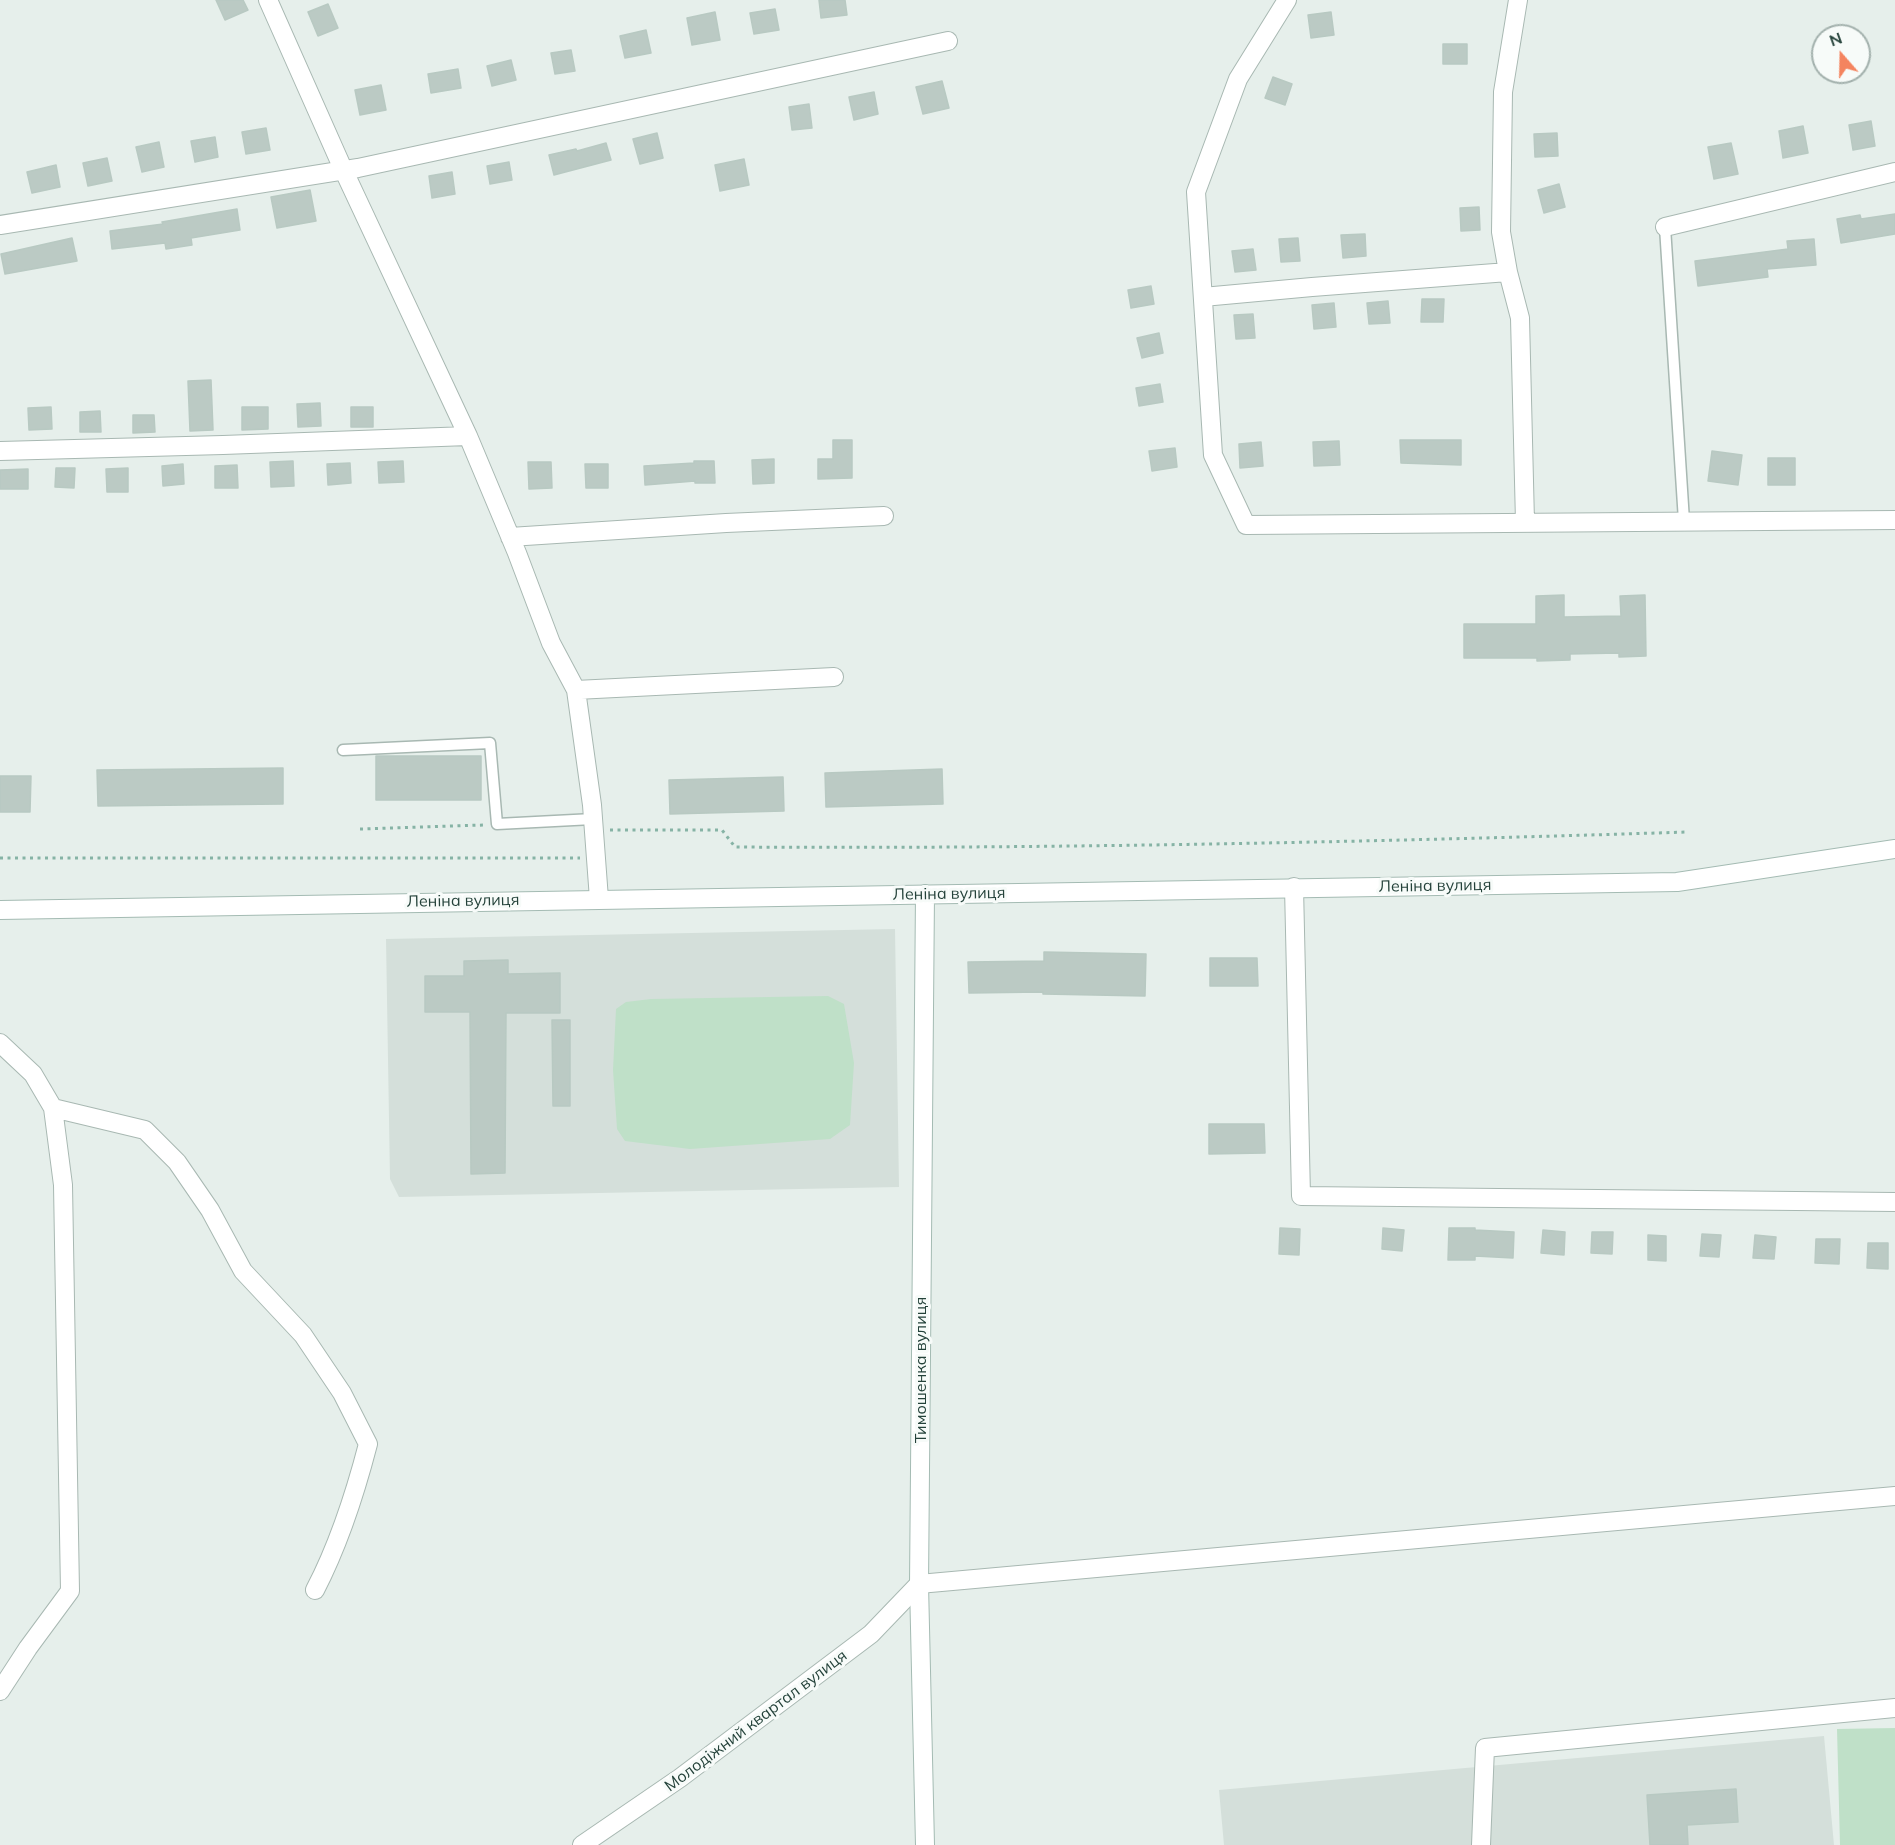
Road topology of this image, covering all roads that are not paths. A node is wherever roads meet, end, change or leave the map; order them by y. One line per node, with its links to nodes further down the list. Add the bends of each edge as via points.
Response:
1 (268, 0): 5 (street)
2 (1287, 0): 10 (street, via 1238,79 1196,192)
3 (1518, 0): 9 (street, via 1503,92 1501,232)
4 (948, 42): 5 (street)
5 (344, 169): 7 (street); 11 (street)
6 (1895, 172): 8 (street)
7 (0, 225)
8 (1665, 227): 15 (lane)
9 (1508, 272): 10 (street); 16 (street, via 1520,318)
10 (1203, 297): 16 (street, via 1213,455 1246,525)
11 (468, 436): 12 (street); 17 (street)
12 (0, 451)
13 (884, 516): 17 (street)
14 (1895, 520): 15 (street)
15 (1684, 521): 16 (street)
16 (1525, 522)
17 (510, 537): 19 (street, via 551,643)
18 (834, 677): 19 (street)
19 (576, 690): 21 (street)
20 (343, 750): 21 (lane, via 490,743 497,824)
21 (593, 825): 25 (street)
22 (1895, 849): 23 (street, Леніна вулиця, via 1677,882)
23 (1294, 888): 24 (street, Леніна вулиця); 29 (street, via 1301,1196)
24 (925, 894): 25 (street, Леніна вулиця); 31 (street, Тимошенка вулиця)
25 (599, 899): 26 (street, Леніна вулиця)
26 (0, 910)
27 (0, 1043): 28 (street, via 33,1074)
28 (53, 1108): 32 (street, via 145,1130 177,1162 210,1210 243,1271 303,1335 342,1393 368,1444 332,1558); 33 (street, via 63,1185 70,1591)
29 (1895, 1202)
30 (1895, 1496): 31 (street)
31 (919, 1584): 35 (street, Молодіжний квартал вулиця, via 871,1634 680,1778); 36 (street, Тимошенка вулиця)
32 (315, 1590)
33 (0, 1691)
34 (1895, 1708): 37 (street, via 1485,1748)
35 (582, 1845)
36 (926, 1845)
37 (1481, 1845)

